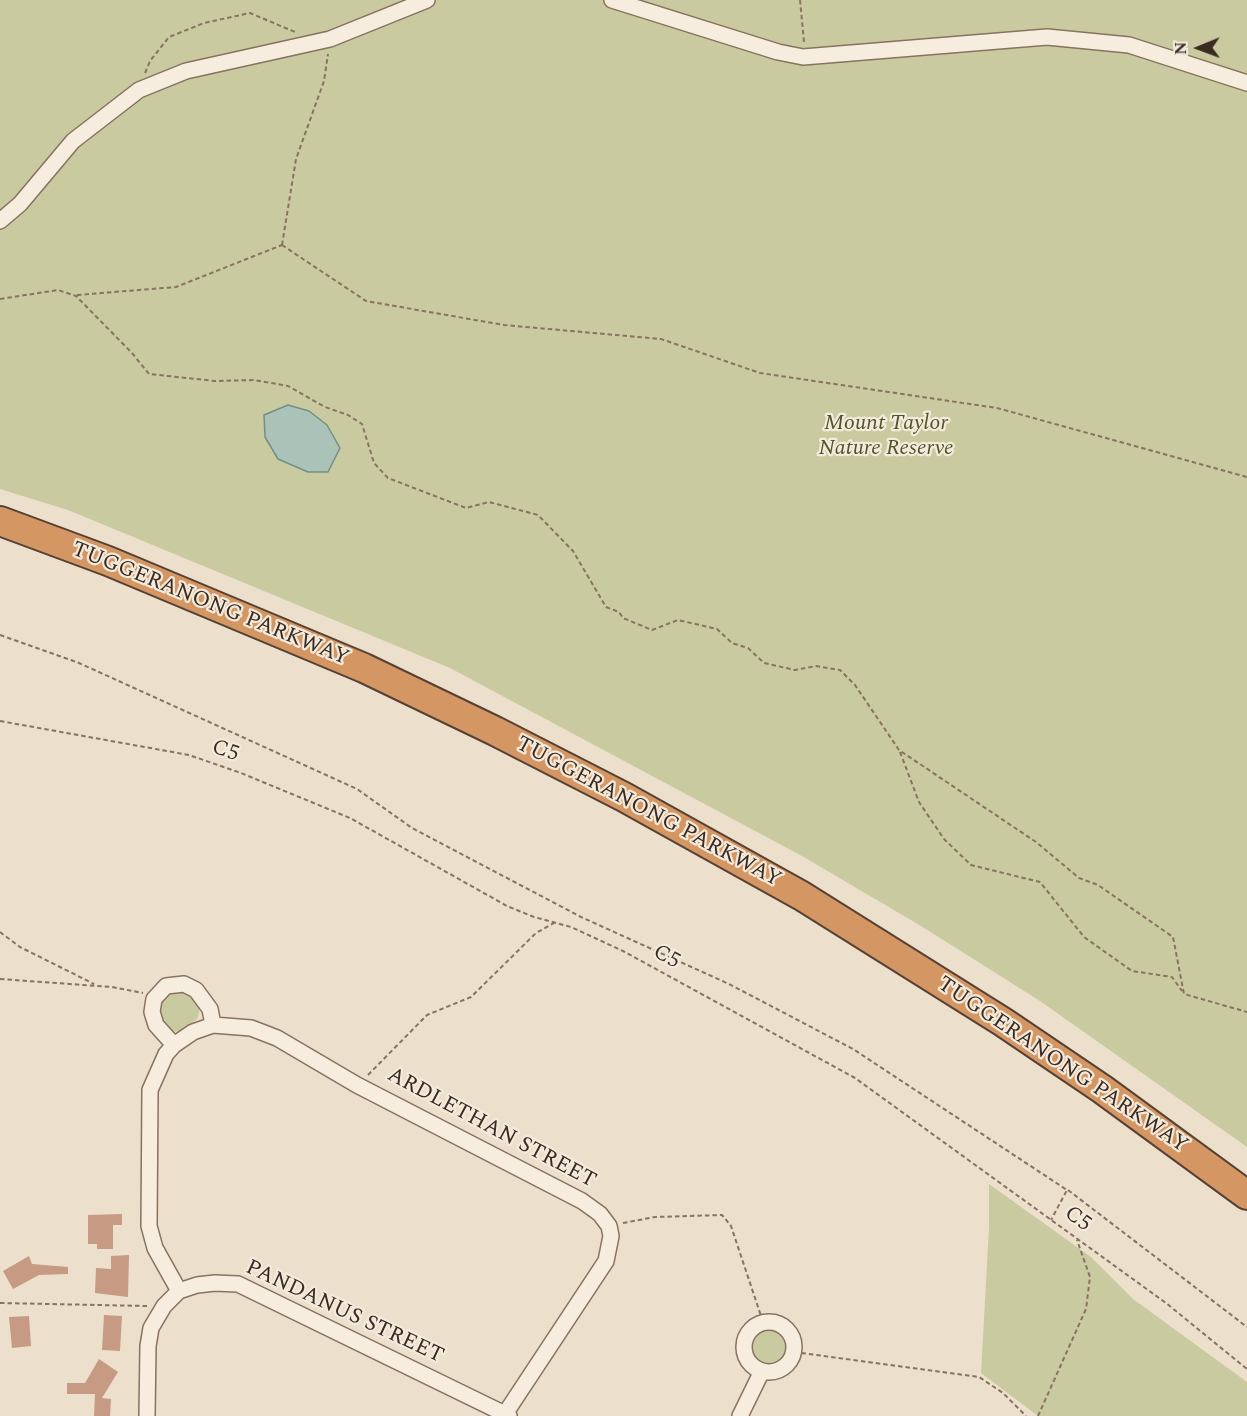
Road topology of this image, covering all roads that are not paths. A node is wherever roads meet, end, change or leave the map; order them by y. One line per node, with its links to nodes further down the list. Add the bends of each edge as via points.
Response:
1 (427, 0): 4 (street, via 324,41 186,71 139,90 74,141 20,204)
2 (612, 0): 3 (street, via 803,57 1047,37 1129,45)
3 (1247, 83)
4 (0, 221)
5 (0, 503): 9 (highway, TUGGERANONG PARKWAY, via 312,627 502,715 628,780 825,890 956,972 1071,1047)
6 (0, 521): 10 (highway, TUGGERANONG PARKWAY, via 108,561 364,668 624,796 802,896 1003,1022)
7 (213, 1025): 8 (street, ARDLETHAN STREET); 8 (street, via 203,997 188,985 170,984 155,996 152,1007 154,1021); 13 (street, ARDLETHAN STREET, via 252,1028 277,1038 600,1214 611,1236 606,1261)
8 (174, 1045): 11 (street, ARDLETHAN STREET, via 150,1090 148,1203 155,1248)
9 (1247, 1174)
10 (1247, 1195)
11 (179, 1291): 13 (street, PANDANUS STREET, via 197,1285 238,1284); 14 (street, via 151,1328)
12 (762, 1371): 12 (street, via 749,1363 744,1346 750,1330 763,1322 774,1322 786,1328 793,1338 794,1352 781,1369); 15 (street)
13 (507, 1415)
14 (147, 1416)
15 (740, 1416)

